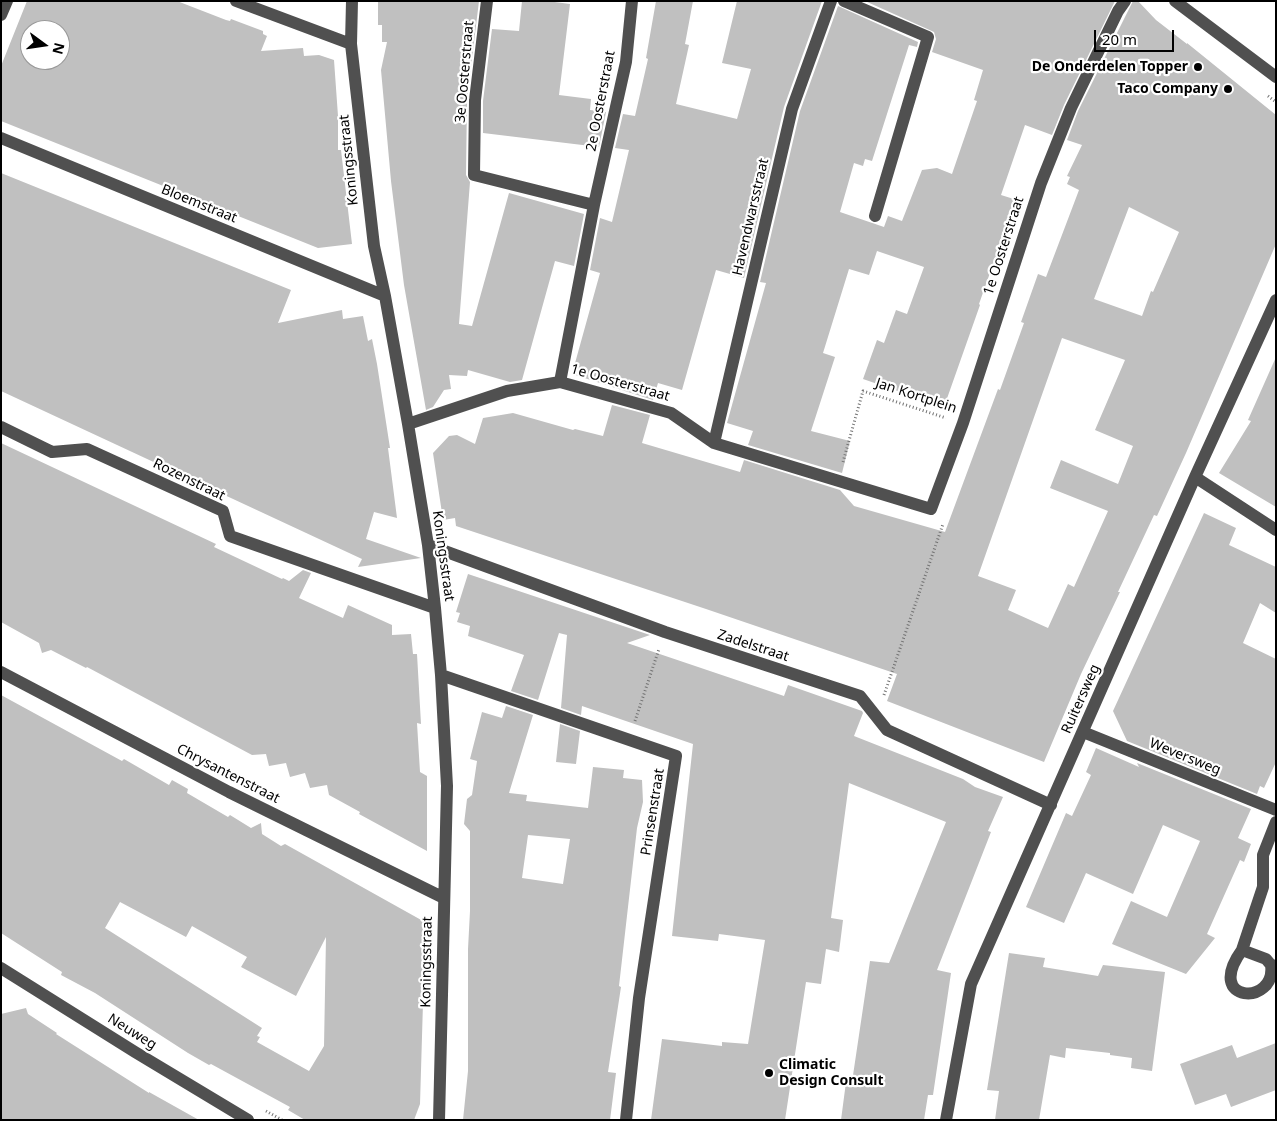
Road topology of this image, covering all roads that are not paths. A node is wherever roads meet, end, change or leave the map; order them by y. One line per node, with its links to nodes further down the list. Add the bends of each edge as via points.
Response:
1 (7, 1): 10 (street)
2 (236, 1): 11 (street)
3 (352, 1): 11 (street, Koningsstraat)
4 (487, 1): 14 (street, 3e Oosterstraat, via 475,100 474,176)
5 (632, 1): 14 (street, 2e Oosterstraat, via 626,62)
6 (831, 1): 21 (street, Havendwarsstraat, via 792,109)
7 (844, 1): 15 (street, via 928,37)
8 (1125, 1): 21 (street, 1e Oosterstraat, via 1071,108 1040,183 963,423 931,509)
9 (1175, 1): 12 (street)
10 (1, 15)
11 (352, 44): 16 (street, Koningsstraat, via 374,246)
12 (1276, 77)
13 (1, 138): 16 (street, Bloemstraat)
14 (594, 206): 18 (street, 2e Oosterstraat)
15 (875, 216)
16 (384, 296): 19 (street, Koningsstraat)
17 (1276, 300): 22 (street, Ruitersweg)
18 (560, 382): 19 (street, 1e Oosterstraat, via 507,391); 21 (street, 1e Oosterstraat, via 671,412)
19 (408, 424): 24 (street, Koningsstraat)
20 (1, 427): 25 (street, Rozenstraat, via 52,452 87,449 223,511 230,536)
21 (714, 443)
22 (1195, 477): 23 (street); 28 (street, Ruitersweg)
23 (1276, 530)
24 (428, 545): 25 (street, Koningsstraat); 29 (street, Zadelstraat, via 664,632 860,696 887,730)
25 (435, 608): 27 (street, Koningsstraat)
26 (1, 672): 32 (street, Chrysantenstraat, via 228,792)
27 (441, 675): 32 (street, Koningsstraat, via 447,786); 38 (street, Prinsenstraat, via 676,756 639,998)
28 (1083, 732): 29 (street, Ruitersweg); 30 (street, Weversweg)
29 (1051, 805): 39 (street, Ruitersweg, via 972,984)
30 (1276, 810)
31 (1276, 822): 33 (street, via 1263,855 1263,887)
32 (444, 898): 37 (street, Koningsstraat)
33 (1242, 950): 34 (street, via 1266,959); 34 (street, via 1232,966 1233,982 1239,991 1256,994 1266,988 1273,981)
34 (1273, 966)
35 (1, 968): 36 (street, Neuweg)
36 (248, 1120)
37 (439, 1120)
38 (626, 1120)
39 (946, 1120)

